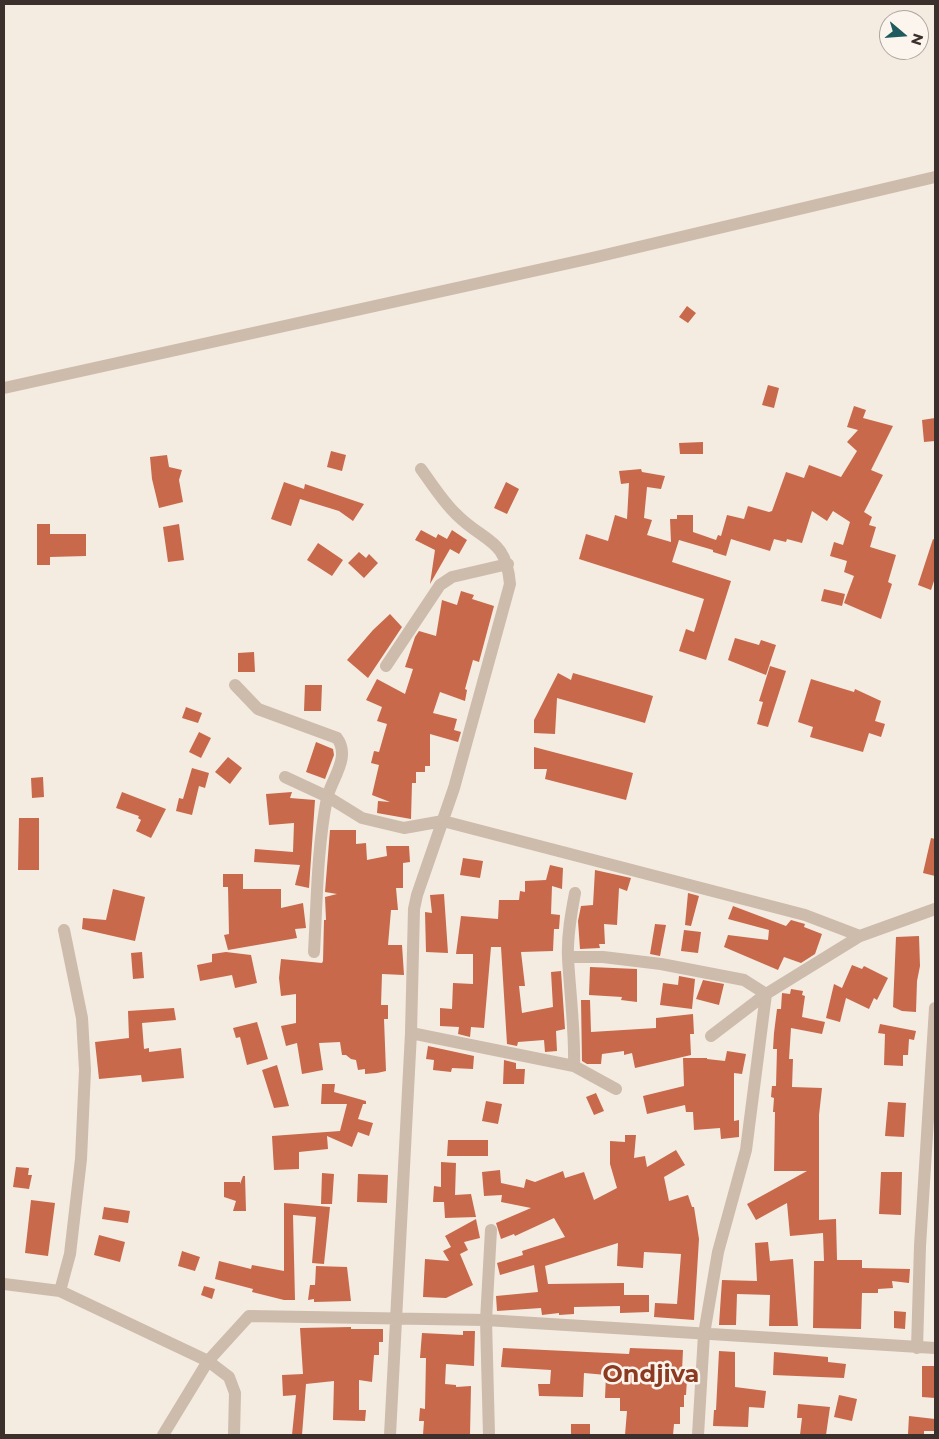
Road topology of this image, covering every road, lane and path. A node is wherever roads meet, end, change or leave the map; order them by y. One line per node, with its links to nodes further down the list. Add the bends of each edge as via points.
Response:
1 (935, 177): 2 (street, via 592,258)
2 (4, 388)
3 (421, 469): 4 (street, via 456,514 501,550)
4 (508, 564): 5 (street, via 452,577 440,585); 9 (street, via 510,584)
5 (386, 666)
6 (235, 685): 8 (street, via 258,709 337,738 344,754)
7 (285, 777): 8 (street)
8 (328, 797): 9 (street, via 362,818 404,828); 14 (street, via 320,850)
9 (443, 821): 13 (street, via 805,915); 18 (street, via 414,909)
10 (575, 893): 15 (street)
11 (935, 909): 13 (street)
12 (64, 930): 24 (street, via 82,1018 85,1070 81,1159 72,1245)
13 (860, 936): 16 (street)
14 (314, 952)
15 (568, 957): 16 (street, via 603,957 661,964 744,980); 20 (street, via 575,1031)
16 (766, 994): 19 (street); 27 (street, via 746,1150 718,1252)
17 (935, 1008): 28 (street)
18 (411, 1033): 20 (street); 25 (street)
19 (711, 1036)
20 (574, 1066): 21 (street)
21 (616, 1089)
22 (491, 1230): 26 (street)
23 (4, 1284): 24 (street)
24 (60, 1292): 30 (street)
25 (396, 1317): 26 (street); 30 (street, via 249,1316); 33 (street)
26 (486, 1320): 27 (street); 34 (street)
27 (704, 1334): 28 (street); 35 (street)
28 (917, 1348): 29 (street)
29 (935, 1348)
30 (208, 1361): 31 (street); 32 (street, via 229,1377 235,1393)
31 (164, 1435)
32 (234, 1435)
33 (390, 1435)
34 (489, 1435)
35 (698, 1435)

